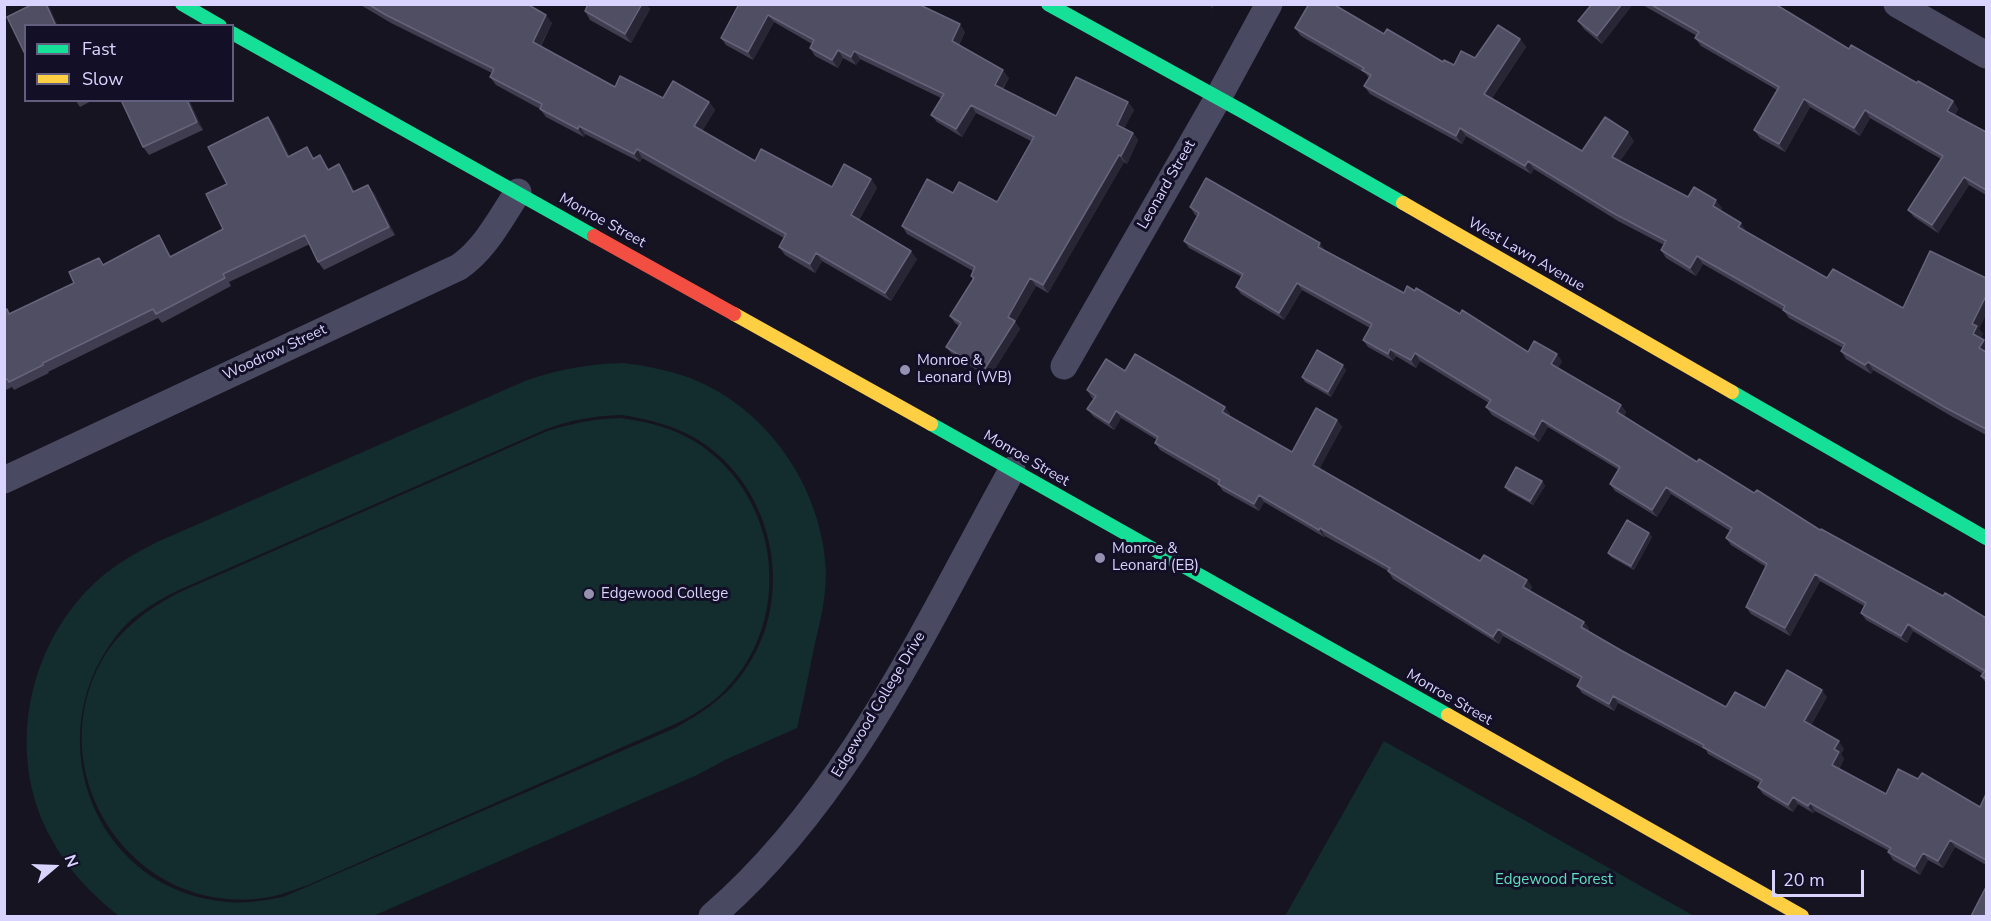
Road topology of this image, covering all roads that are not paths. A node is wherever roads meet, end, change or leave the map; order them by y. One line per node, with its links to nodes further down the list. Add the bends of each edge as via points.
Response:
1 (182, 4): 5 (main road)
2 (1048, 4): 8 (main road, West Lawn Avenue)
3 (1269, 4): 8 (street, Leonard Street)
4 (1897, 4): 7 (street)
5 (217, 24)
6 (234, 34): 9 (main road, Monroe Street)
7 (1986, 55)
8 (1218, 98): 10 (street, Leonard Street); 13 (main road, West Lawn Avenue)
9 (518, 192): 11 (main road, Monroe Street); 12 (street, Woodrow Street, via 486,243 459,267)
10 (1064, 366)
11 (1012, 470): 14 (street, Edgewood College Drive, via 918,642 850,755 778,852); 15 (main road, Monroe Street)
12 (4, 480)
13 (1986, 538)
14 (712, 916)
15 (1802, 916)

